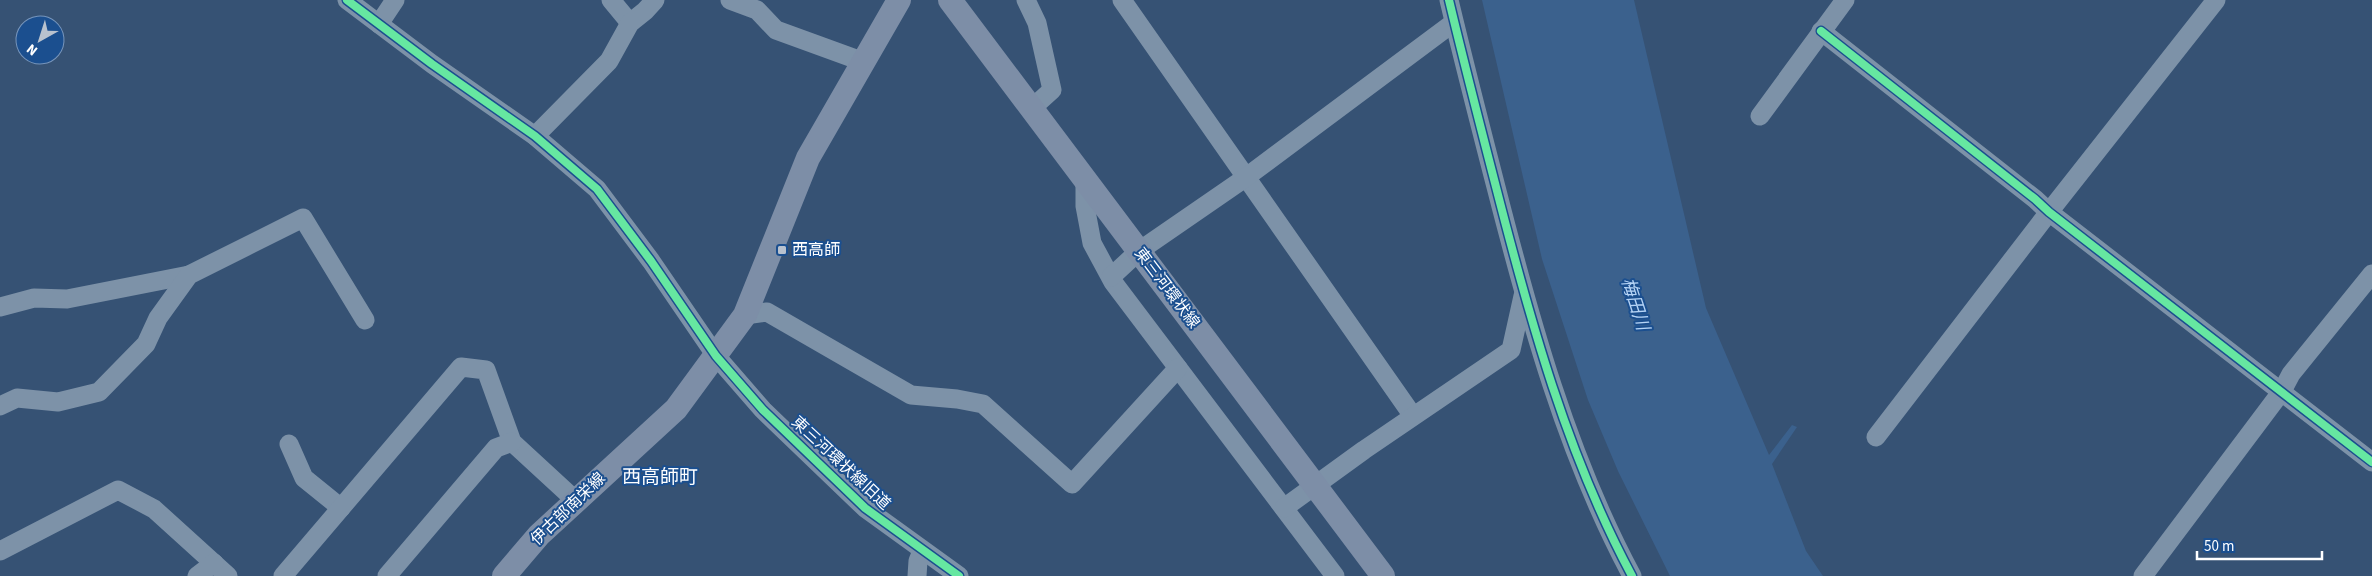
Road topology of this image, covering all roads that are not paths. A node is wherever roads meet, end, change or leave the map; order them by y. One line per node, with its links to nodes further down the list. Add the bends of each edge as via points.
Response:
1 (346, 0): 14 (street, 東三河環状線旧道)
2 (395, 0): 14 (street)
3 (611, 0): 13 (street)
4 (654, 0): 13 (street)
5 (730, 0): 17 (street, via 757,10 776,30)
6 (899, 0): 17 (main road)
7 (950, 0): 18 (main road, 東三河環状線)
8 (1026, 0): 18 (street, via 1037,23 1052,90)
9 (1122, 0): 21 (street)
10 (1449, 0): 15 (street)
11 (1845, 0): 16 (street)
12 (2216, 0): 23 (street)
13 (630, 23): 20 (street, via 609,61)
14 (379, 24): 20 (street, 東三河環状線旧道)
15 (1455, 26): 21 (street, via 1449,26); 28 (street)
16 (1821, 31): 19 (street); 23 (street)
17 (864, 62): 30 (main road, via 808,158)
18 (1031, 109): 22 (main road, 東三河環状線)
19 (1760, 116)
20 (534, 136): 32 (street, 東三河環状線旧道, via 597,189 613,208)
21 (1245, 178): 24 (street); 36 (street)
22 (1085, 181): 24 (main road, 東三河環状線); 27 (street, via 1085,206 1092,243)
23 (2049, 212): 34 (street); 37 (street)
24 (1140, 251): 27 (street); 41 (main road, 東三河環状線)
25 (2372, 274): 34 (street)
26 (189, 275): 29 (street, via 67,299 34,298); 31 (street, via 302,218); 35 (street, via 158,318 146,344 99,392 58,402 17,398)
27 (1111, 277): 33 (street)
28 (1524, 296): 36 (street, via 1511,350); 57 (street, via 1568,431 1607,529)
29 (0, 307)
30 (745, 315): 32 (main road); 33 (street, via 767,312 911,395 983,404 1072,484)
31 (365, 320)
32 (716, 356): 42 (main road, 伊古部南栄線, via 676,409); 46 (street, 東三河環状線旧道, via 763,410 865,508)
33 (1178, 368): 44 (street)
34 (2282, 391): 40 (street); 58 (street)
35 (0, 406)
36 (1413, 416): 41 (street)
37 (1876, 437)
38 (512, 442): 42 (street); 43 (street, via 486,370 461,366); 51 (street, via 496,448)
39 (289, 444): 43 (street, via 304,478)
40 (2372, 462)
41 (1315, 486): 44 (street); 56 (main road, 東三河環状線)
42 (576, 500): 52 (main road, 伊古部南栄線, via 538,535)
43 (341, 508): 50 (street)
44 (1284, 508): 55 (street)
45 (0, 551): 47 (street, via 118,490 154,509)
46 (922, 551): 53 (street); 54 (street, 東三河環状線旧道)
47 (214, 563): 48 (street); 49 (street)
48 (197, 576)
49 (228, 576)
50 (282, 576)
51 (386, 576)
52 (504, 576)
53 (917, 576)
54 (960, 576)
55 (1335, 576)
56 (1383, 576)
57 (1632, 576)
58 (2143, 576)

